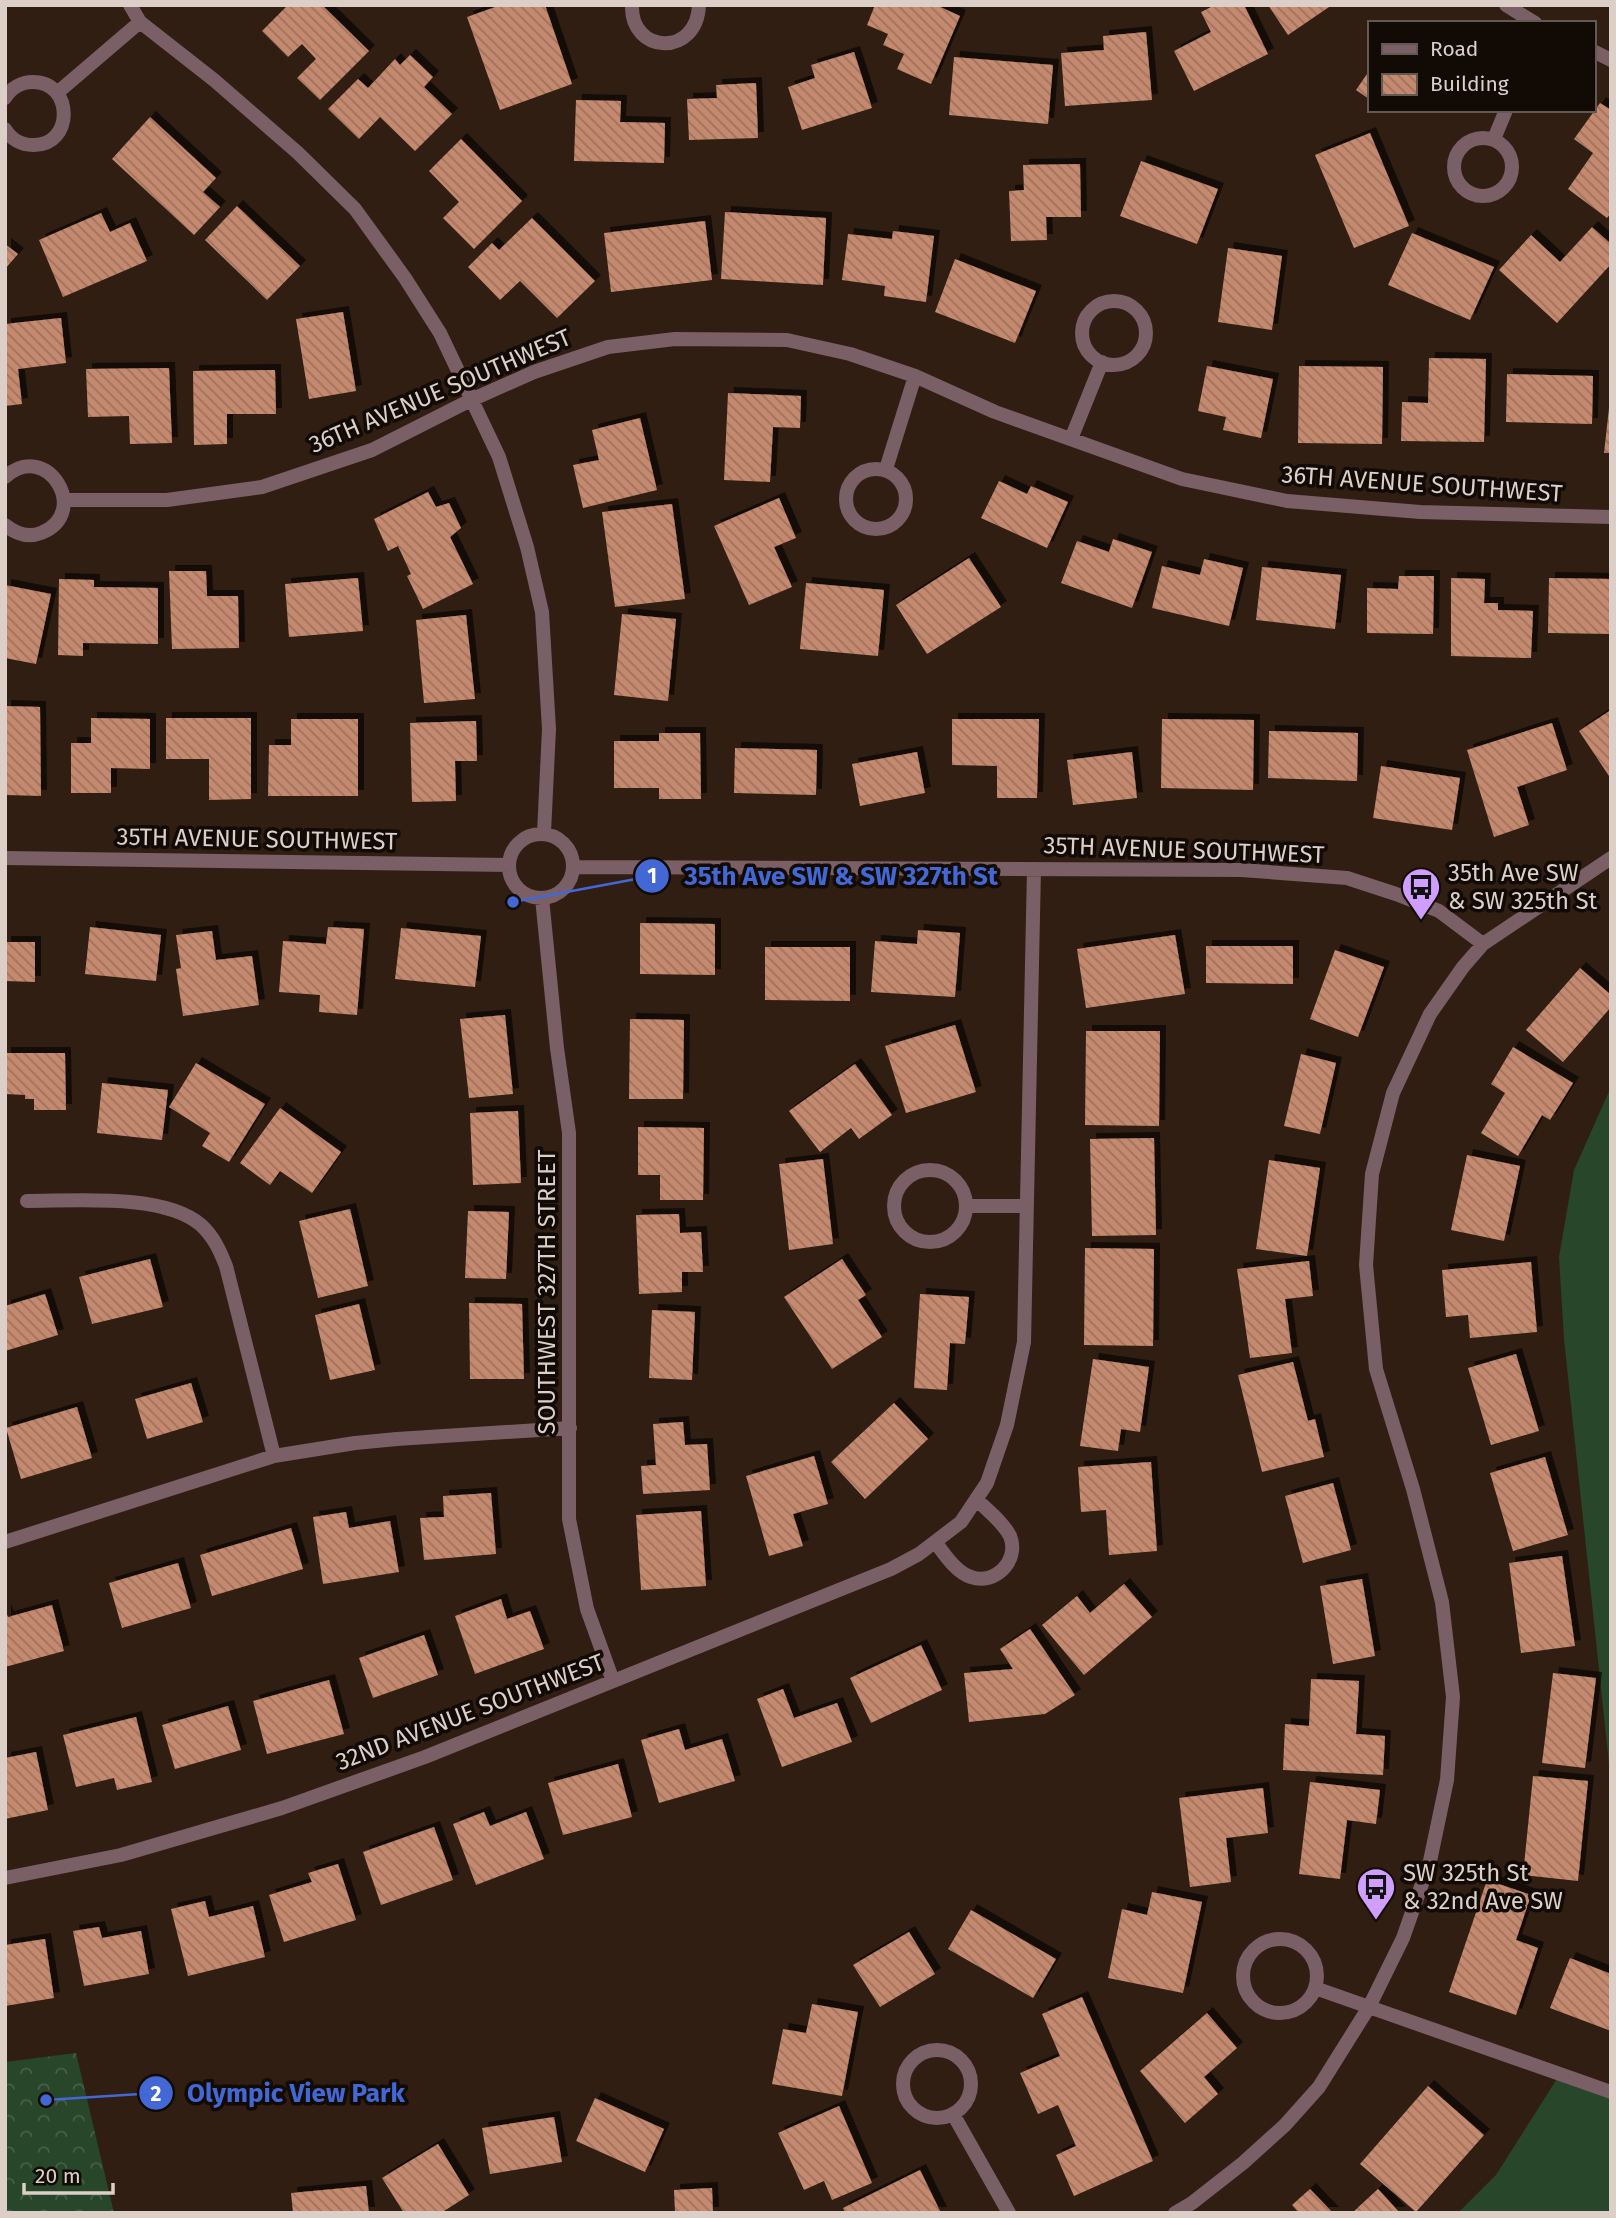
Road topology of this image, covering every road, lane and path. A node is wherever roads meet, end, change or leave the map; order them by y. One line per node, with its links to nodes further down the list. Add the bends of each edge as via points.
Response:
1 (130, 5): 6 (street)
2 (632, 5): 3 (street, via 642,35 664,44 686,37 694,28)
3 (700, 5)
4 (1506, 5): 5 (street)
5 (1532, 21)
6 (140, 22): 9 (street); 16 (street, via 298,153 355,209 440,333)
7 (1595, 52): 8 (street)
8 (1611, 60)
9 (57, 93): 10 (street, via 48,85 27,82); 12 (street, via 63,124 49,141 27,145)
10 (5, 98)
11 (1505, 112): 13 (street)
12 (5, 129)
13 (1494, 139): 13 (street, via 1471,139 1455,155 1455,178 1471,194 1494,194 1510,178 1510,155)
14 (1102, 362): 14 (street, via 1124,363 1142,350 1146,329 1136,309 1127,303 1105,302 1087,316 1083,326 1086,348); 17 (street)
15 (915, 376): 16 (street, 36TH AVENUE SOUTHWEST, via 850,354 787,340 675,339 608,347); 17 (street, 36TH AVENUE SOUTHWEST); 18 (street)
16 (471, 400): 20 (street, 36TH AVENUE SOUTHWEST, via 372,450 262,487 167,500); 23 (street, via 499,457 542,612 549,729)
17 (1070, 439): 21 (street, 36TH AVENUE SOUTHWEST, via 1182,479 1287,501 1420,512)
18 (886, 469): 18 (street, via 862,471 847,490 849,513 867,528 890,526 905,508 903,485)
19 (5, 477): 20 (street, via 23,467 46,471 62,489)
20 (64, 500): 22 (street, via 57,523 47,531 24,536)
21 (1611, 517)
22 (5, 525)
23 (544, 834): 26 (street, via 534,834 516,845); 27 (street, via 569,848)
24 (5, 858): 26 (street, 35TH AVENUE SOUTHWEST)
25 (1611, 858): 30 (street)
26 (509, 865): 29 (street, via 515,885)
27 (574, 867): 28 (street, 35TH AVENUE SOUTHWEST); 29 (street, via 568,886)
28 (1034, 869): 30 (street, 35TH AVENUE SOUTHWEST, via 1241,870 1347,878 1439,911); 33 (street, 32ND AVENUE SOUTHWEST)
29 (542, 898): 34 (street, SOUTHWEST 327TH STREET, via 569,1133)
30 (1483, 944): 42 (street, via 1430,1014 1393,1093 1372,1174 1366,1265 1376,1369 1442,1602 1452,1697 1447,1780 1430,1861 1404,1938)
31 (27, 1201): 35 (street, via 141,1203 187,1217 209,1233 226,1266)
32 (966, 1206): 32 (street, via 958,1182 948,1174 924,1169 902,1182 893,1205 901,1229 923,1242 948,1237 964,1218); 33 (street)
33 (1025, 1206): 36 (street, 32ND AVENUE SOUTHWEST, via 1024,1342 1007,1425 987,1483)
34 (570, 1428): 35 (street, via 387,1440); 39 (street, SOUTHWEST 327TH STREET, via 569,1520 587,1609)
35 (274, 1456): 37 (street)
36 (976, 1499): 38 (street, 32ND AVENUE SOUTHWEST, via 961,1522); 38 (street, via 1010,1537 1013,1549 1003,1571 980,1580 968,1577)
37 (5, 1542)
38 (936, 1543): 39 (street, 32ND AVENUE SOUTHWEST, via 891,1569)
39 (613, 1681): 40 (street, 32ND AVENUE SOUTHWEST, via 425,1757 282,1808 121,1855)
40 (5, 1878)
41 (1315, 1988): 41 (street, via 1315,1962 1298,1943 1273,1939 1261,1944 1245,1963 1246,1989 1262,2008 1275,2012 1299,2008); 42 (street)
42 (1369, 2007): 43 (street); 46 (street, via 1319,2087 1285,2125)
43 (1611, 2092)
44 (953, 2114): 44 (street, via 969,2096 969,2073 954,2055 943,2050 920,2054 911,2062 902,2084 910,2106 930,2118); 45 (street)
45 (1009, 2213)
46 (1175, 2213)

